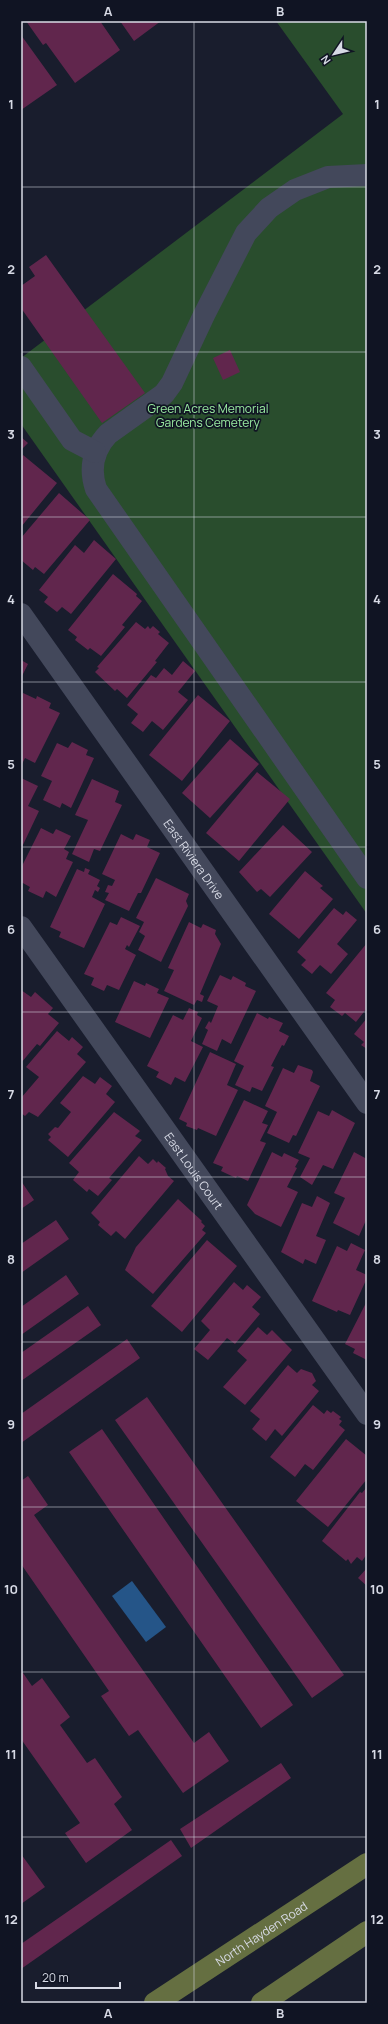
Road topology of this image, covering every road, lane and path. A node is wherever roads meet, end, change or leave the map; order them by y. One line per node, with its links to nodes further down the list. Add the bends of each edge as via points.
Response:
1 (367, 175): 3 (lane, via 328,177 295,190 269,208 246,233 172,383 164,394 108,434)
2 (21, 367): 3 (lane, via 72,440)
3 (95, 452): 5 (lane, via 92,471 96,489)
4 (21, 614): 7 (lane, East Riviera Drive)
5 (367, 878)
6 (21, 927): 8 (lane, East Louis Court)
7 (367, 1103)
8 (367, 1414)
9 (367, 1864): 11 (main road, North Hayden Road)
10 (367, 1932): 12 (main road)
11 (155, 2003)
12 (262, 2003)

